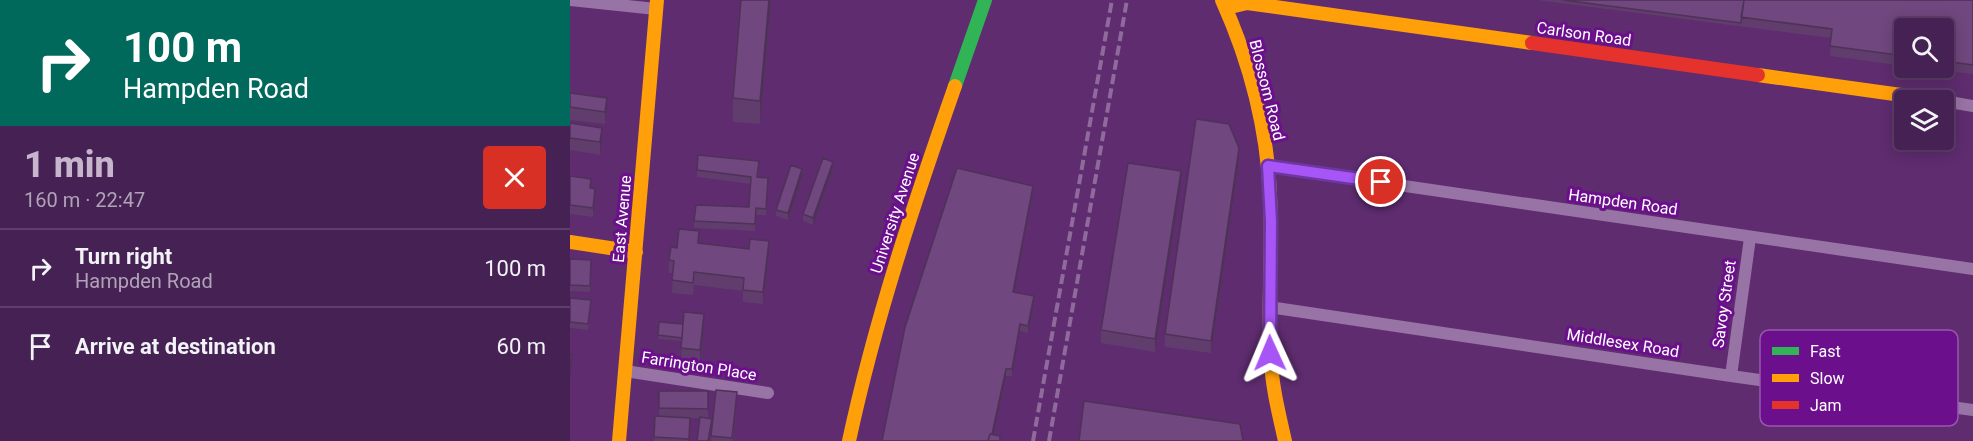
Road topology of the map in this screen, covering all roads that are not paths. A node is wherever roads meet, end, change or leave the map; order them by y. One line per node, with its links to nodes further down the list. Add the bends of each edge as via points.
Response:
1 (570, 0): 4 (street)
2 (985, 0): 21 (street, University Avenue, via 885,297)
3 (1224, 4): 5 (street, Carlson Road, via 1247,3); 8 (street, Blossom Road, via 1253,87)
4 (656, 5): 11 (street, East Avenue)
5 (1894, 94)
6 (1954, 103): 7 (street)
7 (1973, 106)
8 (1268, 166): 9 (street, Hampden Road); 13 (street, Blossom Road)
9 (1750, 237): 12 (street, Hampden Road); 15 (street, Savoy Street)
10 (570, 242): 11 (street)
11 (636, 252): 14 (street, East Avenue)
12 (1973, 269)
13 (1269, 307): 15 (street, Middlesex Road); 22 (street, Blossom Road, via 1275,400)
14 (625, 371): 17 (street, Farrington Place); 20 (street, East Avenue)
15 (1731, 376): 16 (street, Middlesex Road)
16 (1760, 380)
17 (768, 393)
18 (1958, 408): 19 (street, Middlesex Road)
19 (1973, 410)
20 (619, 441)
21 (849, 441)
22 (1285, 441)

